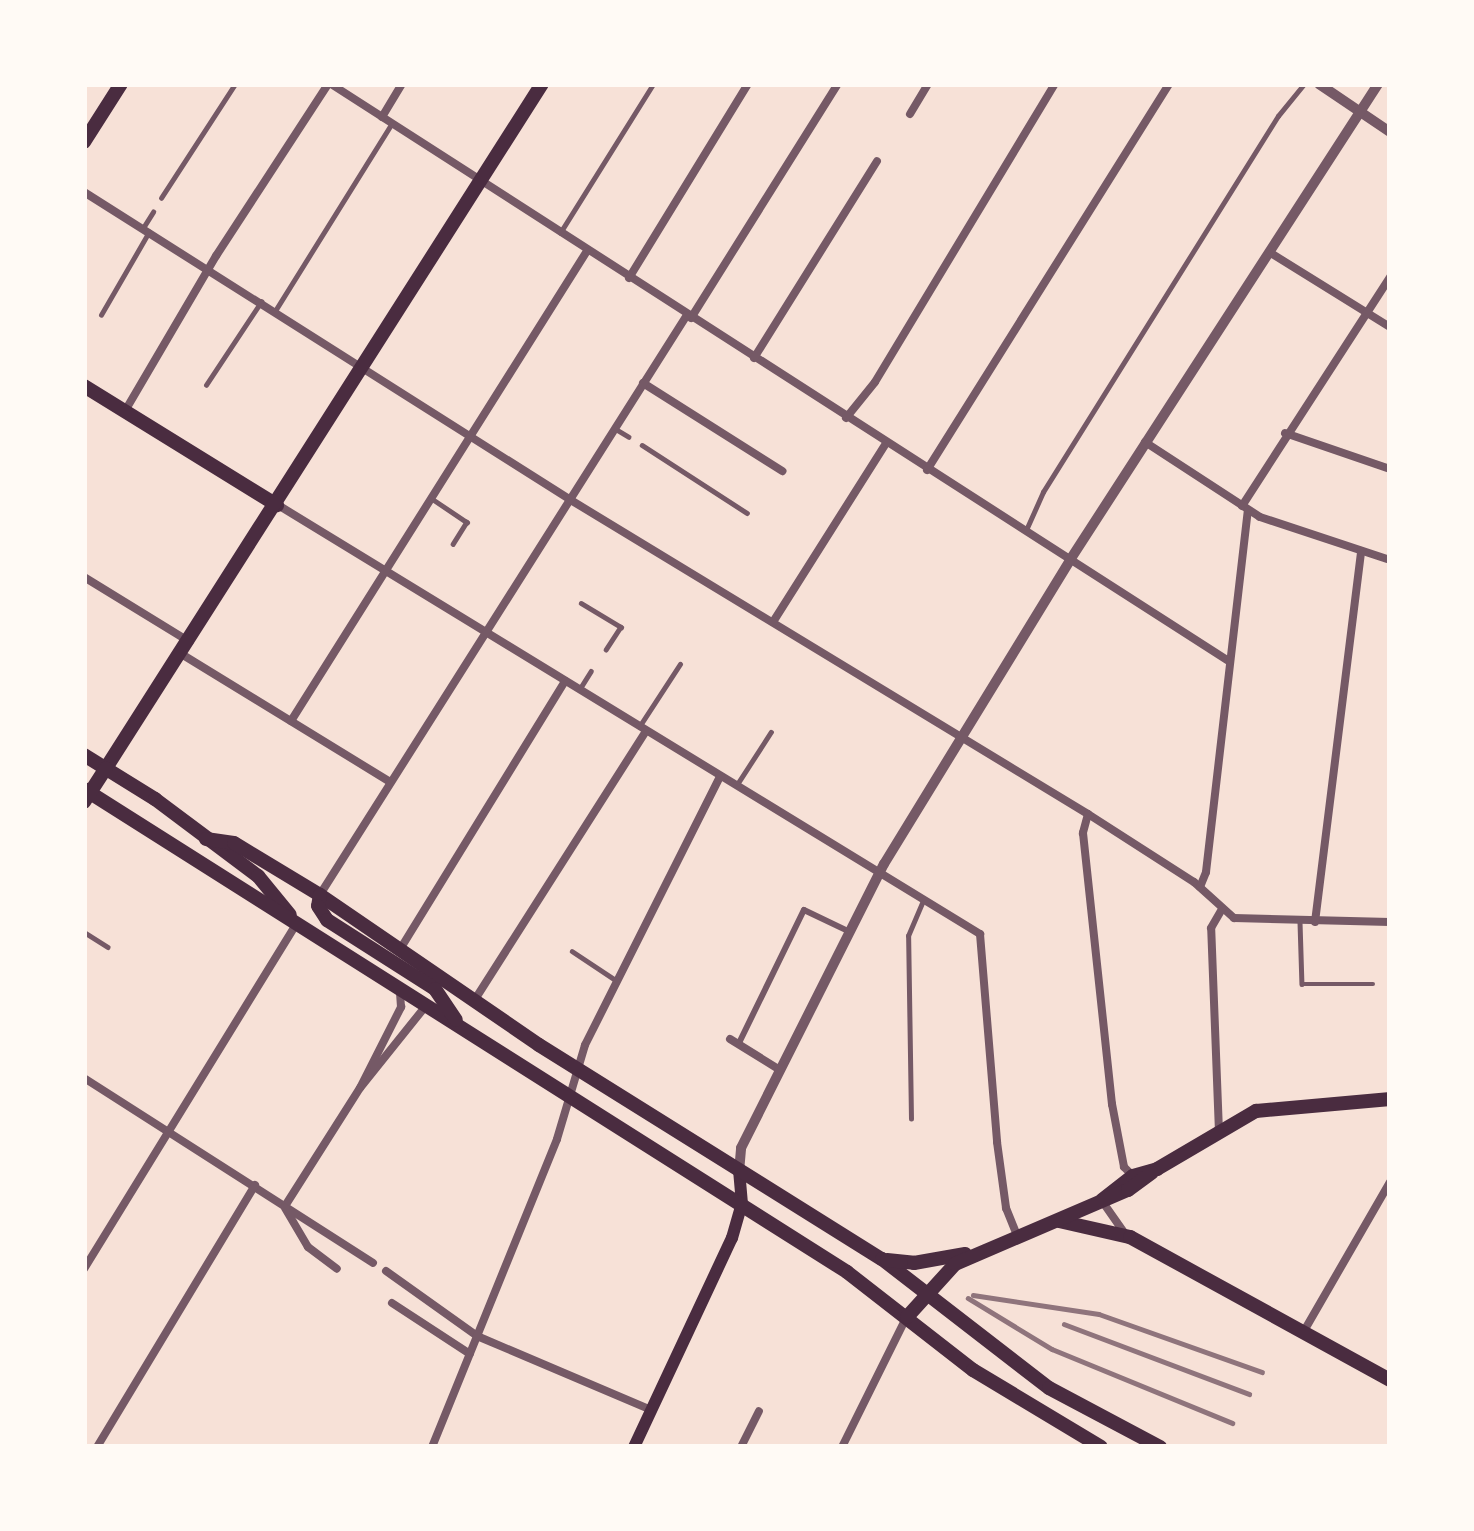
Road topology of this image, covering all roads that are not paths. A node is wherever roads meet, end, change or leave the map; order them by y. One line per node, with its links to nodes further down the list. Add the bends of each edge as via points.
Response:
1 (121, 84): 20 (main road)
2 (236, 84): 24 (lane)
3 (329, 84): 17 (street); 30 (street)
4 (402, 84): 17 (street)
5 (542, 84): 22 (main road)
6 (653, 84): 27 (lane)
7 (748, 84): 32 (street)
8 (838, 84): 37 (street)
9 (928, 84): 16 (street)
10 (1054, 84): 45 (street)
11 (1169, 84): 54 (street)
12 (1304, 84): 61 (lane)
13 (1319, 84): 15 (street)
14 (1378, 84): 15 (street)
15 (1360, 111): 19 (street); 29 (street)
16 (910, 114)
17 (382, 117): 18 (street)
18 (392, 123): 22 (street); 34 (lane)
19 (1390, 132)
20 (84, 142)
21 (877, 161): 39 (street)
22 (480, 180): 27 (street); 40 (main road)
23 (84, 192): 26 (street)
24 (161, 198)
25 (153, 212): 26 (lane)
26 (146, 231): 30 (street); 36 (lane)
27 (560, 233): 28 (street)
28 (587, 251): 32 (street); 48 (street)
29 (1269, 252): 35 (street); 50 (street)
30 (209, 269): 33 (street); 44 (street)
31 (1390, 277): 35 (street)
32 (629, 278): 37 (street)
33 (262, 302): 34 (street); 42 (lane)
34 (275, 311): 40 (street)
35 (1365, 312): 38 (street); 47 (street)
36 (100, 315)
37 (689, 316): 39 (street); 41 (street)
38 (1390, 327)
39 (754, 358): 45 (street)
40 (362, 366): 48 (street); 58 (main road)
41 (644, 382): 46 (street); 55 (street)
42 (206, 385)
43 (84, 386): 44 (main road)
44 (125, 411): 58 (main road)
45 (846, 418): 51 (street)
46 (614, 428): 49 (lane); 57 (street)
47 (1285, 433): 53 (street); 59 (street)
48 (471, 436): 56 (street); 57 (street)
49 (629, 437)
50 (1145, 442): 59 (street); 64 (street)
51 (886, 443): 54 (street); 69 (street)
52 (642, 445): 60 (lane)
53 (1390, 469)
54 (927, 470): 61 (street)
55 (782, 471)
56 (431, 498): 62 (lane, via 467,522); 66 (street)
57 (569, 499): 69 (street); 70 (street)
58 (278, 505): 66 (street); 71 (main road)
59 (1245, 508): 63 (street); 73 (street)
60 (747, 513)
61 (1025, 533): 64 (street)
62 (453, 544)
63 (1361, 551): 65 (street); 96 (street)
64 (1070, 560): 73 (street); 81 (street)
65 (1390, 560)
66 (384, 571): 70 (street); 78 (street)
67 (84, 577): 71 (street)
68 (581, 603): 72 (lane, via 621,627)
69 (773, 622): 81 (street)
70 (485, 632): 76 (street); 85 (street)
71 (187, 649): 78 (street); 83 (main road)
72 (606, 650)
73 (1227, 660): 91 (street)
74 (680, 664): 79 (lane)
75 (591, 671): 77 (lane)
76 (565, 681): 77 (street); 103 (street)
77 (579, 690): 79 (street)
78 (291, 721): 85 (street)
79 (643, 729): 84 (street); 107 (street)
80 (771, 732): 86 (lane)
81 (963, 736): 88 (street); 90 (street)
82 (84, 755): 83 (main road)
83 (106, 768): 87 (main road); 89 (main road)
84 (720, 776): 86 (street); 104 (street)
85 (389, 782): 92 (street)
86 (736, 786): 90 (street)
87 (86, 794): 98 (main road)
88 (1088, 814): 91 (street); 122 (street, via 1083,833 1112,1104)
89 (206, 839): 92 (main road, via 234,843); 98 (main road, via 265,882)
90 (879, 873): 93 (street); 100 (street)
91 (1200, 887): 94 (street)
92 (320, 895): 103 (main road); 109 (main road, via 327,920 435,989)
93 (923, 899): 117 (lane, via 908,936); 130 (street, via 984,942 998,1142)
94 (1222, 909): 95 (street, via 1234,918); 119 (street, via 1211,928)
95 (1300, 922): 96 (street); 105 (lane, via 1302,984)
96 (1316, 922): 97 (street)
97 (1390, 922)
98 (296, 924): 106 (main road); 118 (street)
99 (84, 932): 101 (lane)
100 (851, 932): 110 (street, via 803,910); 112 (street)
101 (108, 947)
102 (572, 951): 104 (lane)
103 (398, 952): 107 (main road)
104 (617, 981): 111 (street)
105 (1373, 984)
106 (399, 991): 108 (main road); 114 (street, via 401,1007)
107 (473, 1002): 111 (main road)
108 (427, 1006): 109 (main road); 114 (street)
109 (456, 1020): 115 (main road)
110 (734, 1041): 112 (street)
111 (578, 1070): 115 (street); 121 (main road)
112 (781, 1071): 121 (street, via 741,1148)
113 (84, 1078): 118 (street)
114 (360, 1088): 127 (street)
115 (569, 1097): 126 (main road); 143 (street)
116 (1390, 1099): 119 (main road, via 1264,1110)
117 (911, 1118)
118 (171, 1132): 124 (street); 132 (street)
119 (1219, 1132): 120 (main road)
120 (1156, 1169): 122 (main road); 125 (main road)
121 (739, 1172): 126 (main road); 134 (main road)
122 (1132, 1176): 125 (main road)
123 (1390, 1182): 142 (street)
124 (255, 1185): 127 (street); 149 (street)
125 (1102, 1201): 128 (main road); 129 (street)
126 (742, 1204): 141 (main road); 146 (main road)
127 (285, 1207): 135 (street); 137 (street, via 308,1247)
128 (1059, 1221): 129 (main road); 130 (main road)
129 (1130, 1237): 142 (main road)
130 (1018, 1239): 133 (main road)
131 (84, 1241): 132 (street)
132 (97, 1249): 136 (street)
133 (987, 1251): 134 (main road, via 914,1263); 139 (main road, via 955,1264)
134 (882, 1259): 139 (main road)
135 (373, 1263)
136 (84, 1269)
137 (338, 1269)
138 (386, 1271): 143 (street)
139 (924, 1292): 141 (main road); 148 (main road, via 1049,1388)
140 (392, 1303): 144 (street)
141 (907, 1317): 153 (street); 154 (main road, via 985,1378)
142 (1304, 1331): 145 (main road)
143 (477, 1336): 144 (street); 146 (street)
144 (470, 1354): 150 (street)
145 (1390, 1381)
146 (652, 1410): 151 (main road)
147 (759, 1411): 152 (street)
148 (1145, 1444): 155 (main road)
149 (97, 1447)
150 (432, 1447)
151 (634, 1447)
152 (741, 1447)
153 (842, 1447)
154 (1100, 1447)
155 (1160, 1447)

